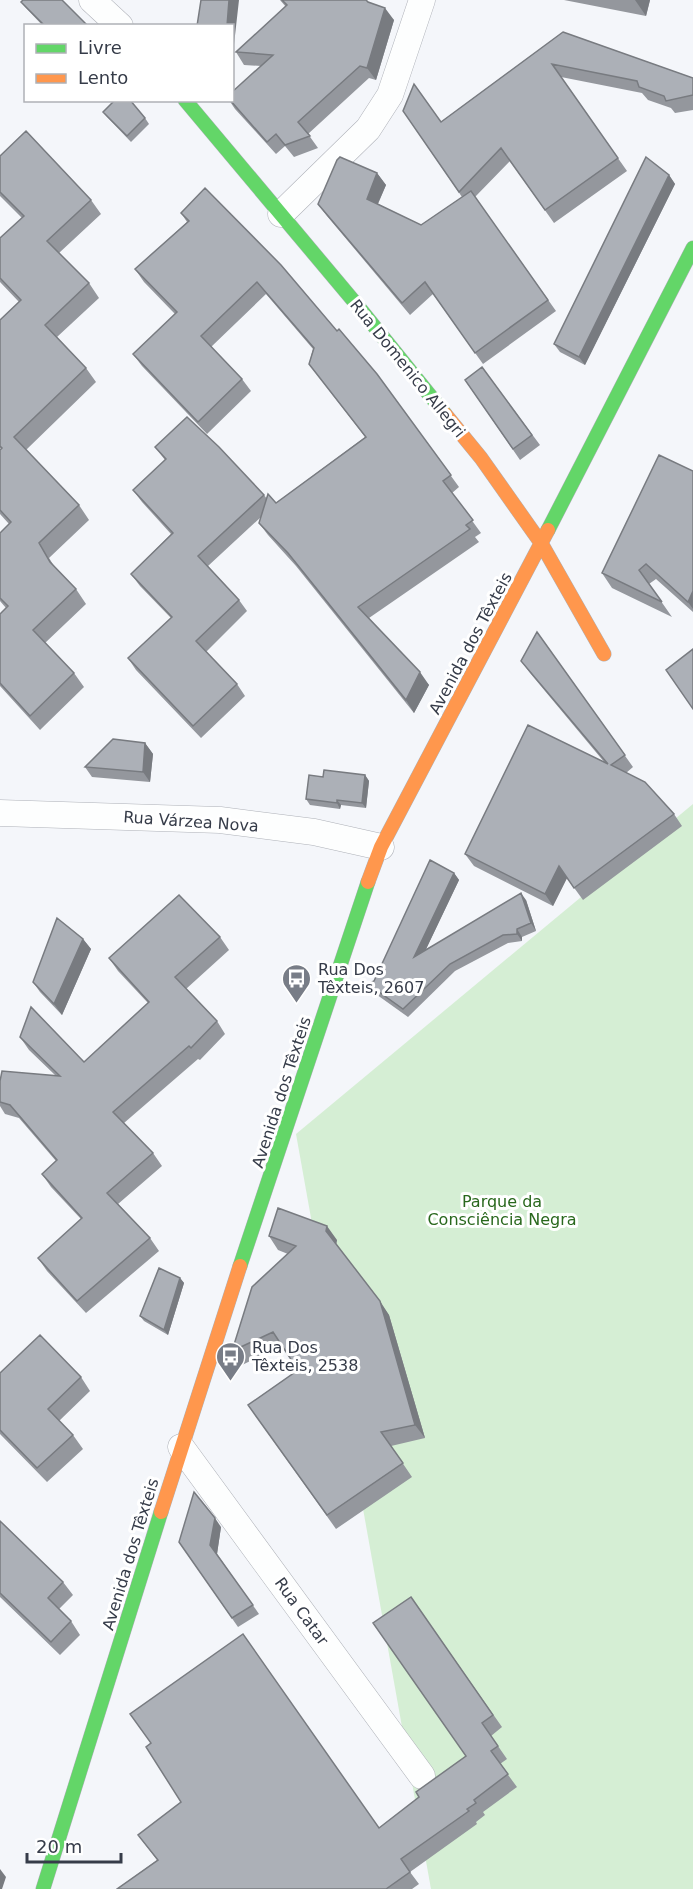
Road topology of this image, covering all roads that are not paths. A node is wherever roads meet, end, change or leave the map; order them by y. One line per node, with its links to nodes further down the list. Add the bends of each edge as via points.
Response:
1 (92, 0): 3 (street)
2 (422, 0): 5 (street, via 390,95 368,129)
3 (118, 24)
4 (187, 102): 5 (street, Rua Domenico Allegri)
5 (281, 214): 9 (street, Rua Domenico Allegri, via 480,458)
6 (693, 248): 8 (street, Avenida dos Têxteis)
7 (693, 292): 8 (street)
8 (668, 300): 9 (street, Avenida dos Têxteis)
9 (541, 543): 10 (street, Rua Domenico Allegri); 12 (street, Avenida dos Têxteis)
10 (604, 654)
11 (0, 813): 12 (street, Rua Várzea Nova, via 220,820 314,832)
12 (381, 847): 13 (street, Avenida dos Têxteis)
13 (182, 1447): 14 (street, Rua Catar); 15 (street, Avenida dos Têxteis)
14 (422, 1776)
15 (43, 1889)

